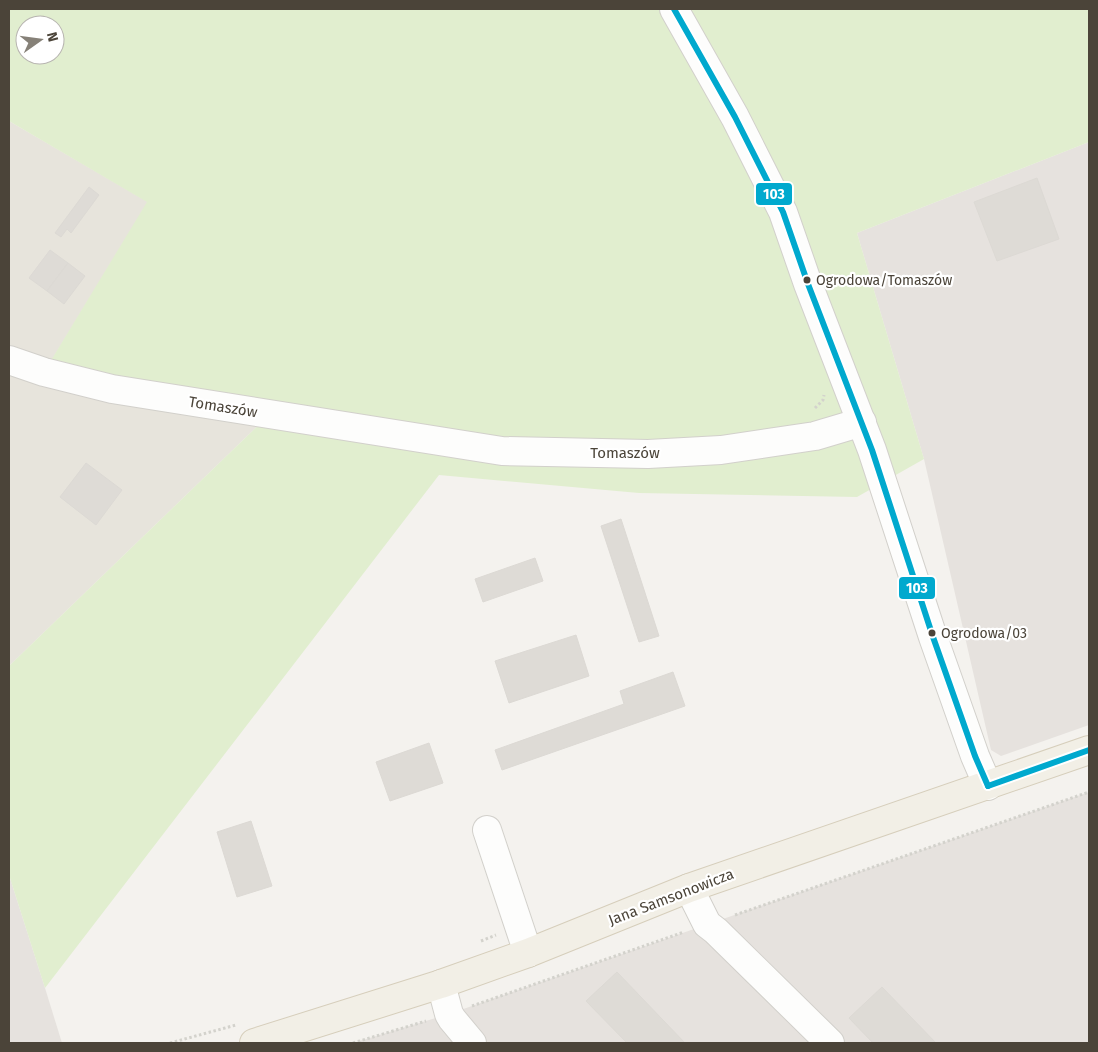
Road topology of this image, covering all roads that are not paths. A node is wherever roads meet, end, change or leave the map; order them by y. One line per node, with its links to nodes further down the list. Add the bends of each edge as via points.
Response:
1 (674, 9): 3 (street, via 735,117 783,212)
2 (9, 360): 3 (street, Tomaszów, via 112,389 502,451 648,454 721,450 815,436)
3 (862, 422): 5 (street, via 933,637)
4 (1089, 750): 5 (main road, Jana Samsonowicza)
5 (988, 786): 7 (main road, Jana Samsonowicza)
6 (487, 830): 8 (street)
7 (689, 888): 8 (main road, Jana Samsonowicza); 12 (street, via 707,924)
8 (528, 953): 9 (main road, Jana Samsonowicza)
9 (441, 984): 10 (main road, Jana Samsonowicza); 11 (street, via 449,1014)
10 (254, 1043)
11 (472, 1043)
12 (830, 1043)

